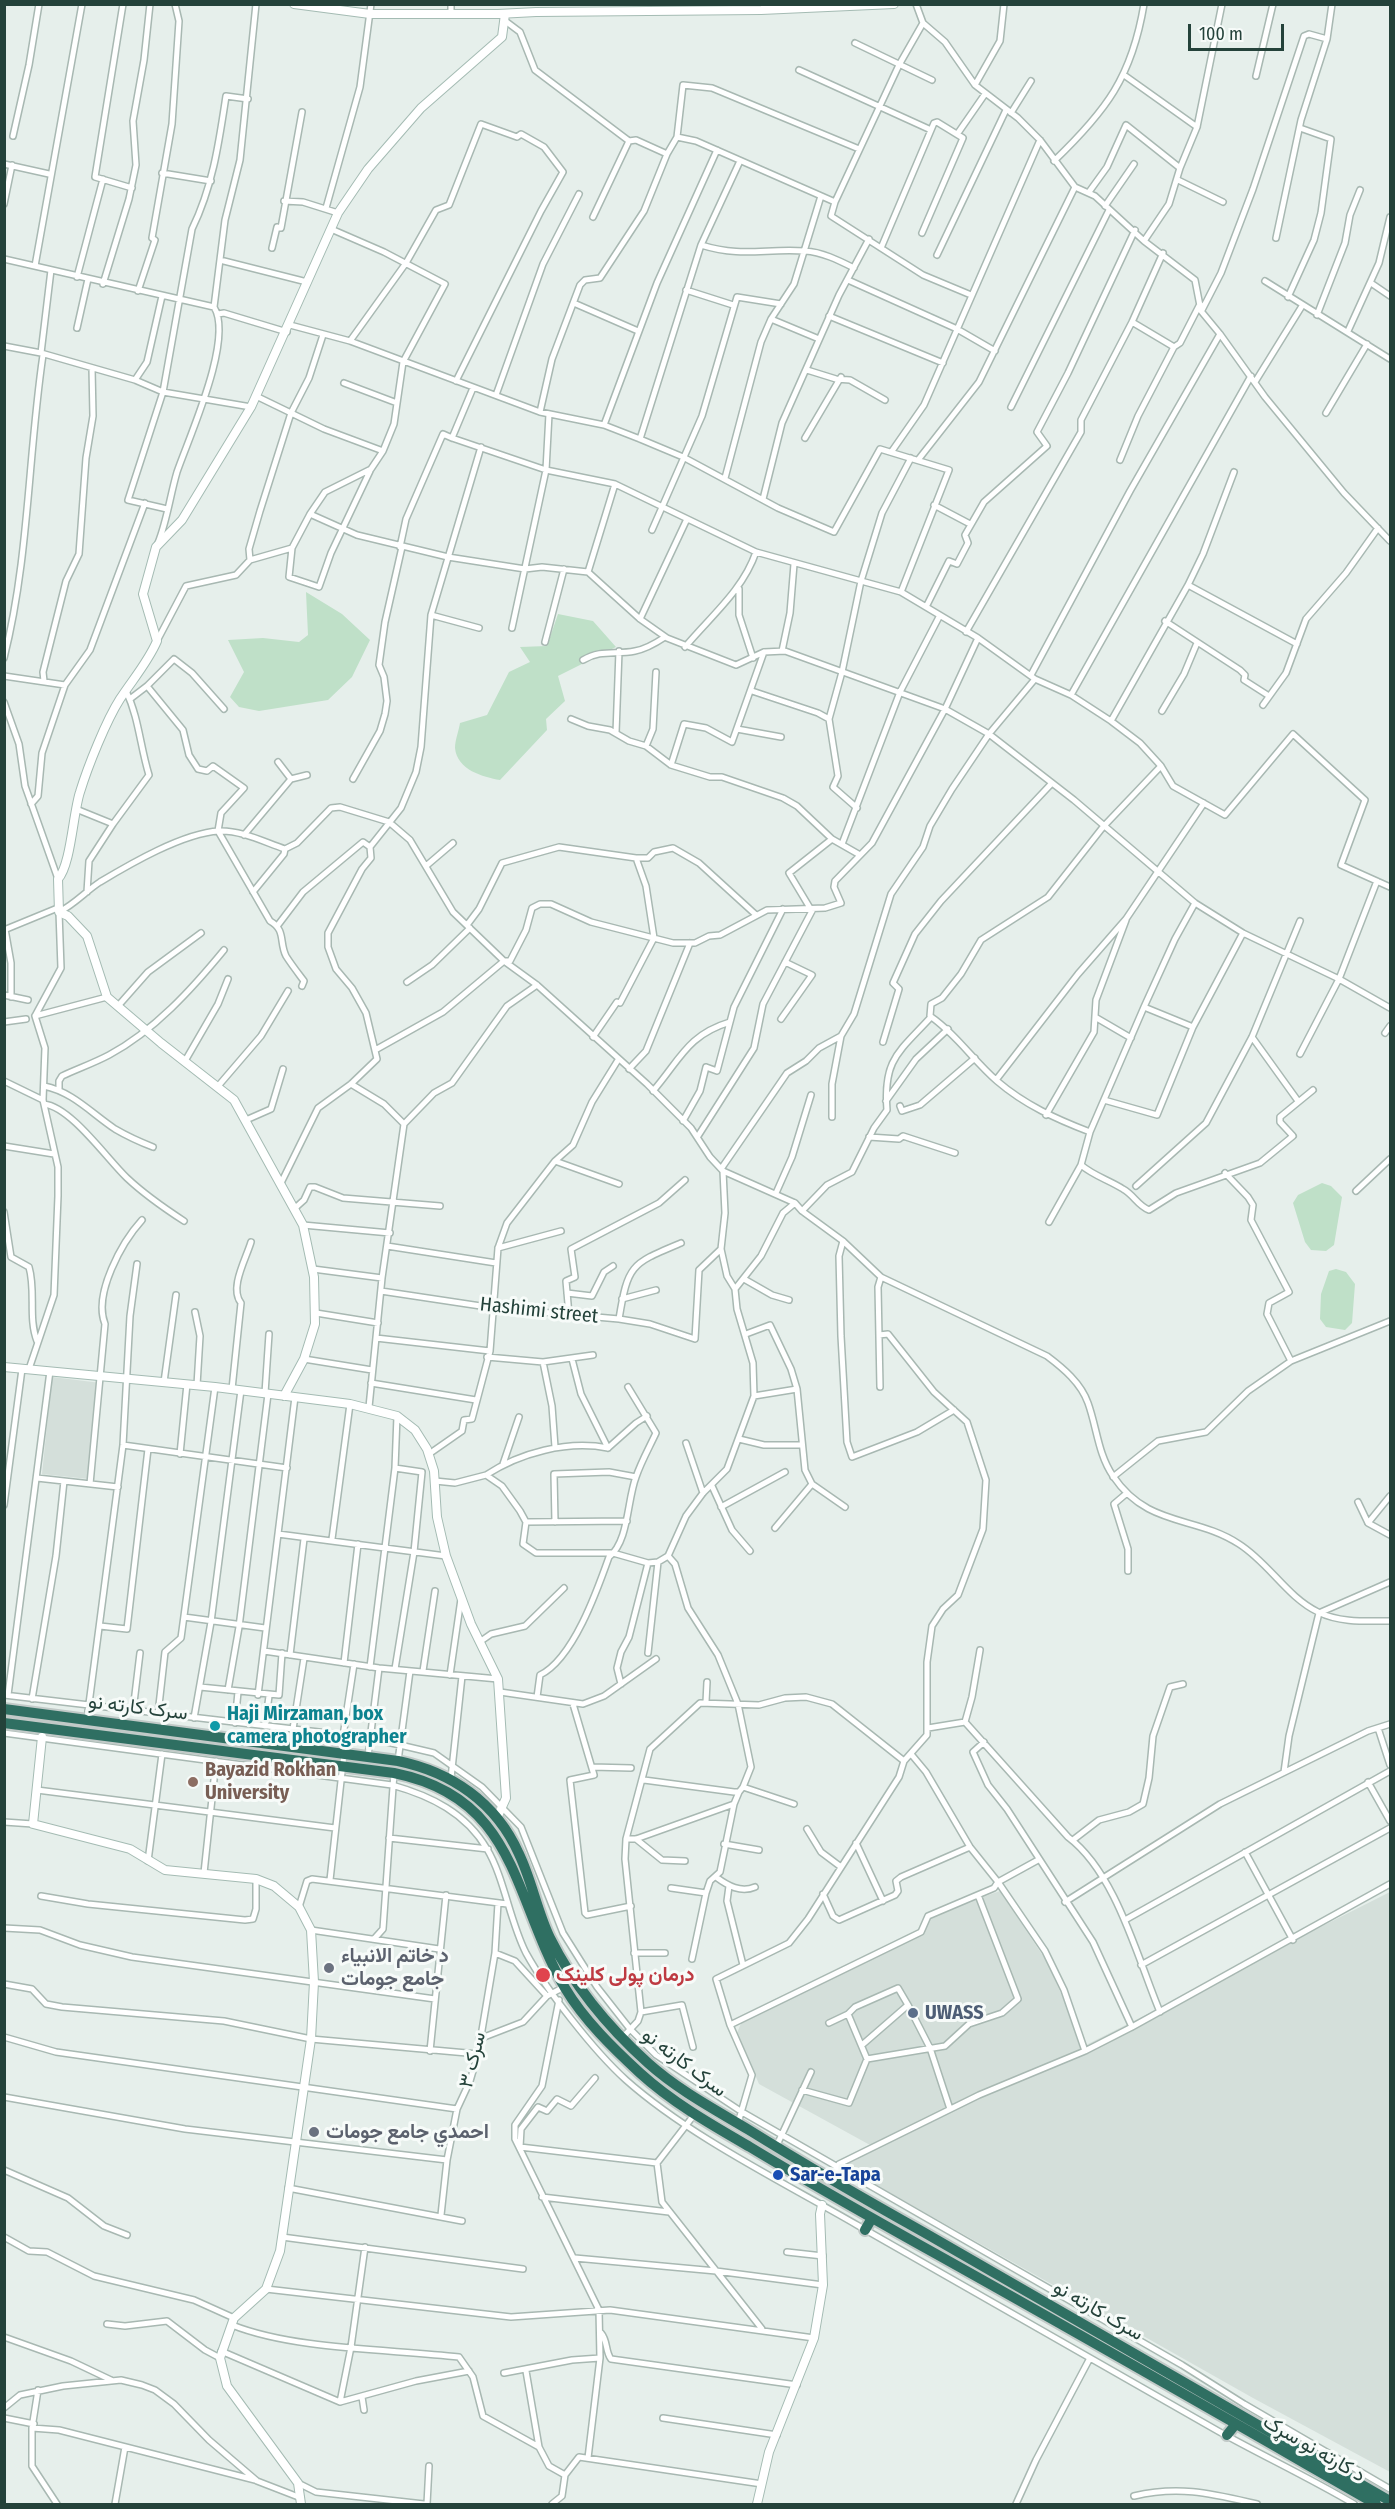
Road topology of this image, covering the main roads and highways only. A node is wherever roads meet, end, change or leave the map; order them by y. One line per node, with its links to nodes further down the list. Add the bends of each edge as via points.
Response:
1 (4, 1709): 3 (highway, سرک کارته نو, via 368,1756 422,1766 451,1778 479,1799 518,1851 549,1936)
2 (4, 1723): 3 (highway, سرک کارته نو, via 341,1772 394,1773 418,1778 452,1793 483,1819 498,1839 564,1987)
3 (603, 2028): 4 (highway, سرک کارته نو, via 622,2038); 5 (highway, سرک کارته نو)
4 (651, 2065): 5 (highway); 8 (highway, سرک کارته نو, via 695,2099)
5 (642, 2075): 6 (highway, سرک کارته نو, via 694,2115)
6 (872, 2218): 7 (highway); 9 (highway, سرک کارته نو)
7 (865, 2230)
8 (1152, 2363): 9 (highway); 10 (highway, سرک کارته نو)
9 (1150, 2375): 10 (highway, سرک کارته نو)
10 (1201, 2398): 11 (highway, سرک کارته نو)
11 (1239, 2414): 12 (highway); 13 (highway, سرک کارته نو); 14 (highway, د کارته نو سړک)
12 (1227, 2435)
13 (1390, 2501)
14 (1376, 2505)

